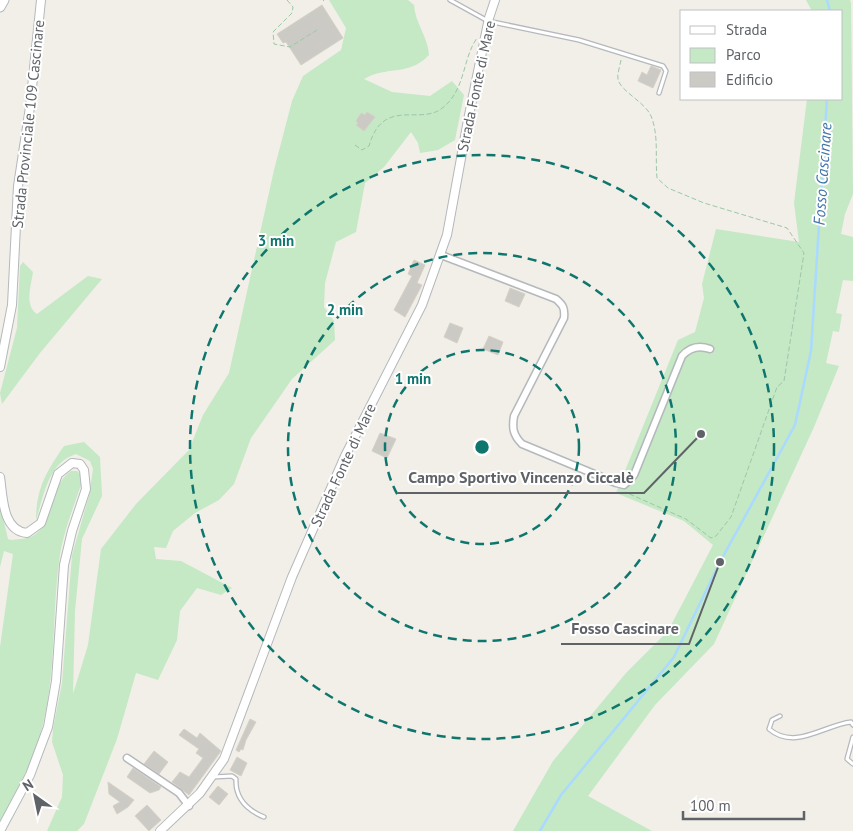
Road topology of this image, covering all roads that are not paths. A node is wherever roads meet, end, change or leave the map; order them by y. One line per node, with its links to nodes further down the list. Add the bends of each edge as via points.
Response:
1 (4, 0): 5 (main road)
2 (41, 0): 10 (street, Strada Provinciale 109 Cascinare, via 18,186 12,305)
3 (450, 0): 6 (lane)
4 (495, 0): 6 (street, Strada Fonte di Mare)
5 (0, 7)
6 (488, 21): 7 (lane, via 579,40 662,66 666,71); 8 (street, Strada Fonte di Mare)
7 (659, 93)
8 (441, 255): 9 (street, via 562,304 564,318 514,416 515,437 522,444 616,484 624,485 634,475 682,356 693,348); 17 (street, Strada Fonte di Mare, via 422,305 345,456 292,577 264,647 248,699 224,759)
9 (710, 349)
10 (0, 367)
11 (0, 477): 20 (street, via 5,512 13,526 27,533 40,523 63,468 72,463 80,464 86,479 64,565 56,681 48,727 30,775)
12 (780, 716): 13 (lane, via 772,720 769,729 791,738 805,737 842,723 851,722)
13 (853, 725)
14 (853, 737): 16 (lane, via 847,758)
15 (127, 758): 18 (street, via 179,793)
16 (853, 764)
17 (212, 778): 18 (street, Strada Fonte di Mare); 19 (lane, via 232,776 236,779 235,790 242,801 251,812)
18 (188, 806): 21 (street, Strada Fonte di Mare)
19 (264, 817)
20 (0, 831)
21 (160, 831)

